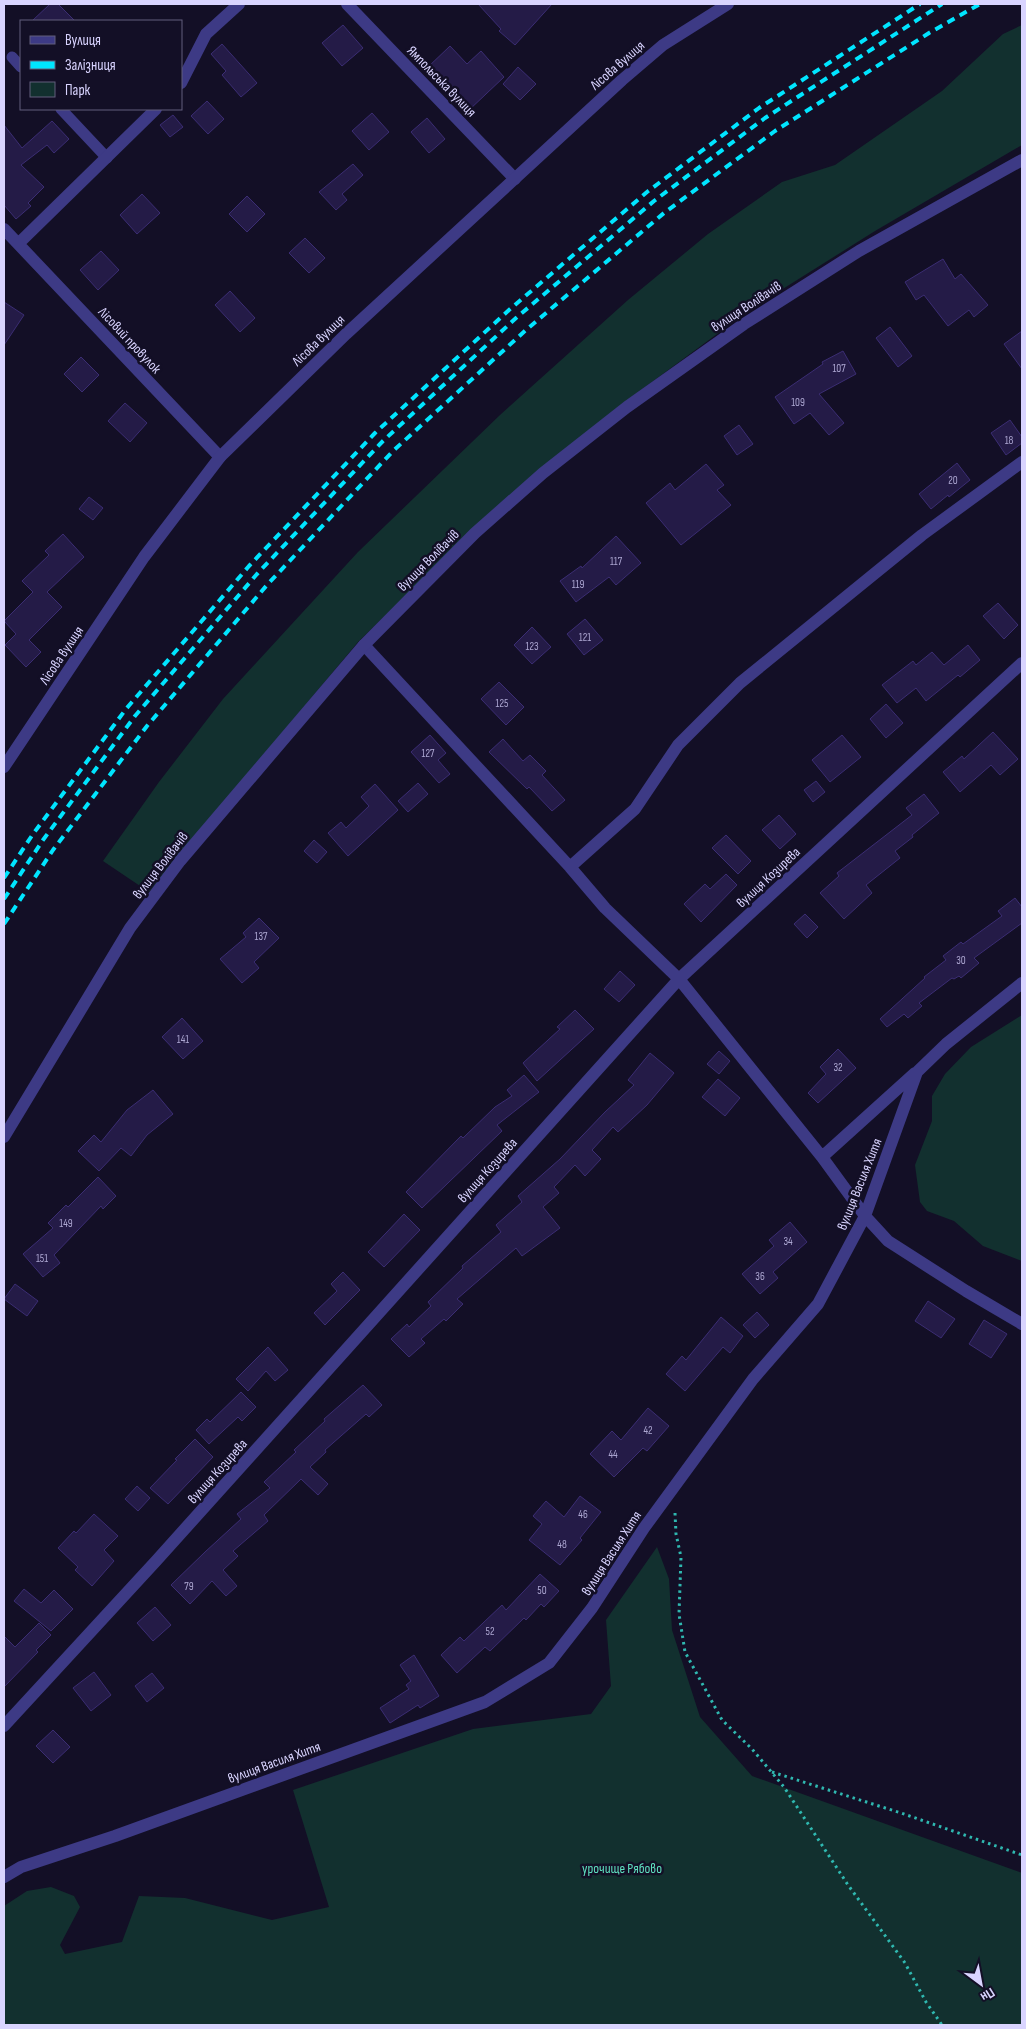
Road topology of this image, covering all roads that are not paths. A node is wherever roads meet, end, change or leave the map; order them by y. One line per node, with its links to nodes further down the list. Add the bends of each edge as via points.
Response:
1 (239, 4): 6 (street, via 206,34)
2 (347, 4): 11 (street, Ямпольська вулиця)
3 (728, 4): 11 (street, Лісова вулиця, via 663,45)
4 (12, 57): 5 (lane)
5 (20, 65)
6 (182, 81)
7 (62, 110): 9 (lane)
8 (155, 110): 9 (street)
9 (106, 158): 13 (street)
10 (1022, 160): 16 (street, вулиця Волівачів, via 859,251 744,324 627,407 543,473 475,533)
11 (514, 179): 14 (street, Лісова вулиця, via 346,334)
12 (4, 229): 13 (street, Лісовий провулок)
13 (19, 243): 14 (street, Лісовий провулок)
14 (220, 458): 18 (street, Лісова вулиця, via 144,557)
15 (1022, 462): 19 (street, via 922,535 740,683 678,745 634,809)
16 (364, 645): 19 (street); 23 (street, вулиця Волівачів, via 180,861 136,921)
17 (1022, 663): 20 (street, вулиця Козирева)
18 (4, 767)
19 (570, 867): 20 (street, via 605,908)
20 (679, 979): 24 (street); 27 (street, вулиця Козирева)
21 (1022, 984): 22 (street, вулиця Василя Хитя, via 946,1044)
22 (917, 1072): 24 (street); 25 (street, вулиця Василя Хитя)
23 (4, 1136)
24 (822, 1157): 25 (street)
25 (865, 1216): 26 (street, via 888,1241); 28 (street, вулиця Василя Хитя, via 818,1304 753,1379 644,1528 592,1608 549,1663 485,1702 21,1867)
26 (1022, 1324)
27 (4, 1726)
28 (4, 1877)

